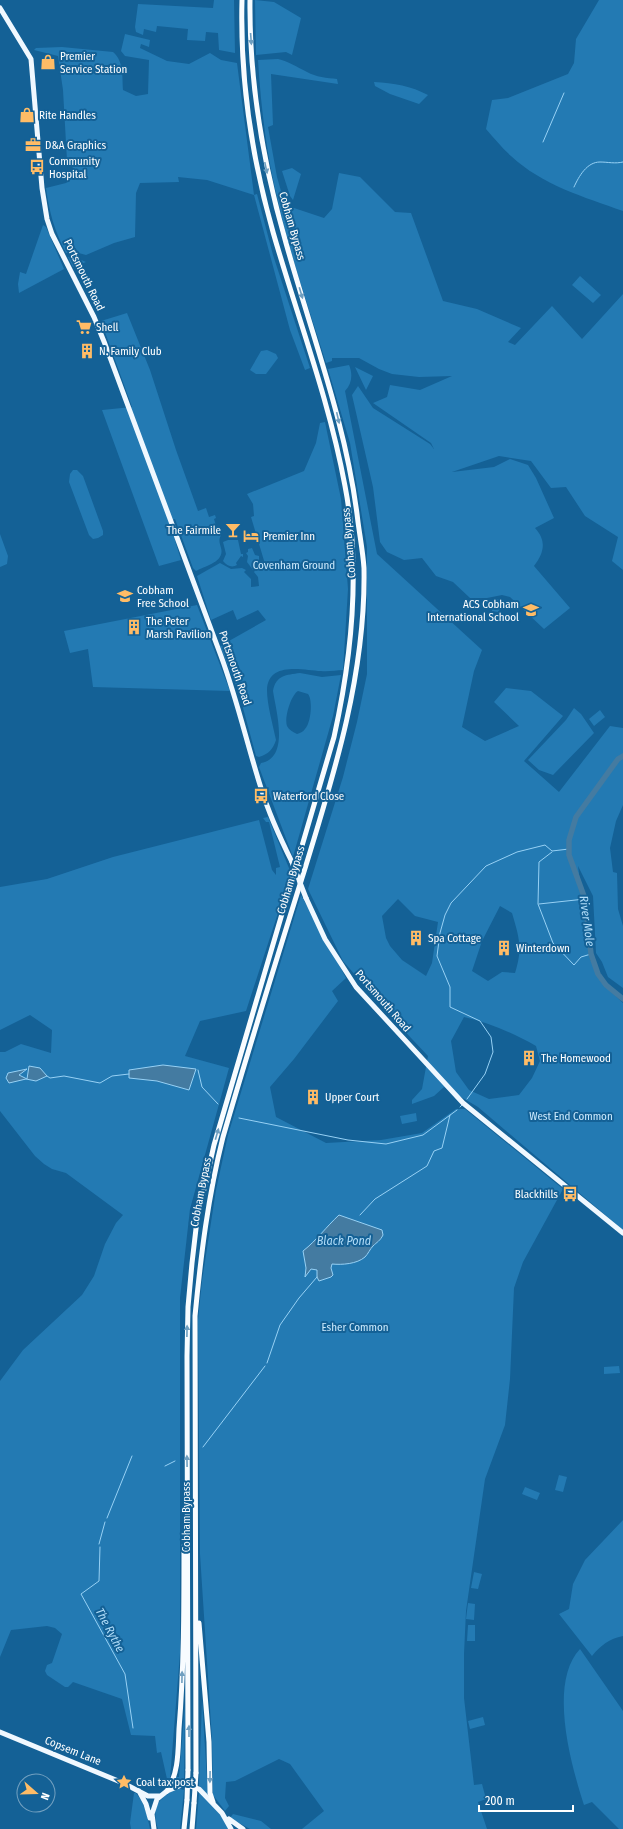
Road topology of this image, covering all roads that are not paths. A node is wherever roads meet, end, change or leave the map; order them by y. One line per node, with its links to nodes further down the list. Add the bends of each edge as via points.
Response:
1 (242, 0): 5 (highway, Cobham Bypass, one-way to 1, via 188,1307 197,1220 230,1086 334,737 345,687 351,642 353,560 346,487 320,386 272,230 254,145 246,85)
2 (250, 0): 6 (highway, Cobham Bypass, one-way to 6, via 253,78 259,133 270,188 335,405 354,486 364,567 361,627 353,689 342,739 223,1137 207,1210 195,1316)
3 (0, 8): 4 (main road, Portsmouth Road, bridge, via 31,59 42,194 52,234 105,344 227,671 267,805 325,938 356,987 457,1096)
4 (623, 1233)
5 (187, 1491): 9 (highway, one-way to 5, via 174,1780 182,1697); 15 (highway, Cobham Bypass, one-way to 5, bridge, via 188,1770)
6 (196, 1584): 11 (highway, one-way to 11); 16 (highway, Cobham Bypass, bridge, via 196,1772)
7 (0, 1732): 8 (main road, Copsem Lane)
8 (138, 1789): 10 (main road, Copsem Lane, via 148,1796); 13 (main road)
9 (167, 1791): 10 (main road); 11 (main road, via 180,1785 193,1786)
10 (160, 1796): 13 (main road, via 153,1808)
11 (213, 1802): 12 (main road)
12 (226, 1818): 17 (main road); 18 (main road)
13 (152, 1823): 14 (main road)
14 (154, 1829)
15 (184, 1829)
16 (192, 1829)
17 (231, 1829)
18 (243, 1829)

